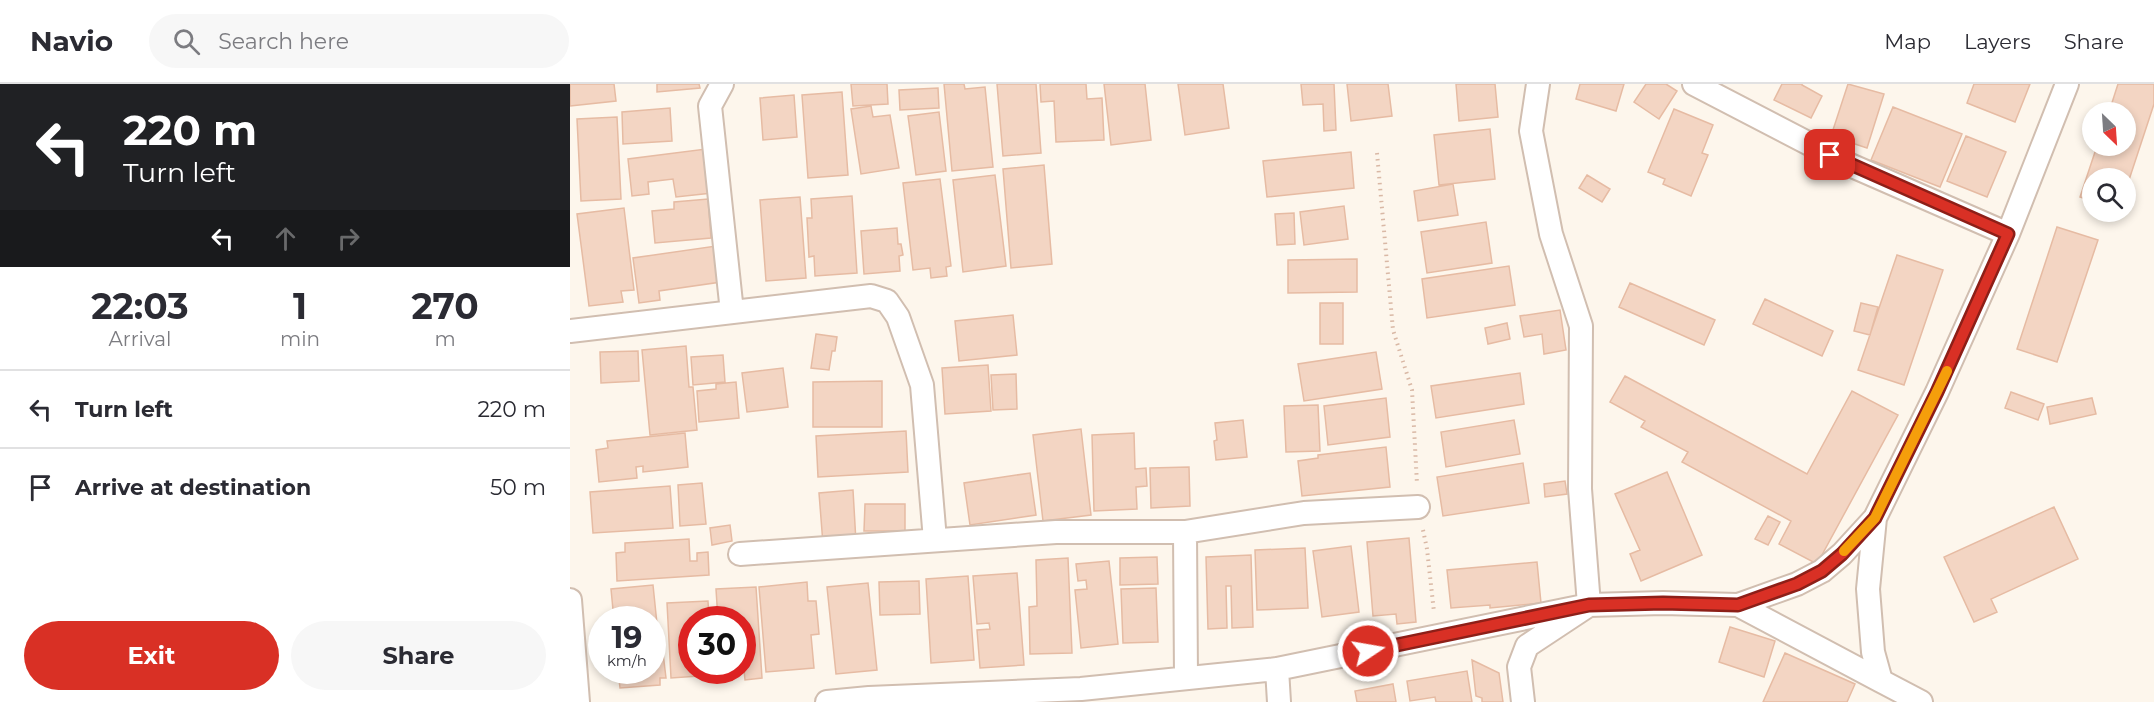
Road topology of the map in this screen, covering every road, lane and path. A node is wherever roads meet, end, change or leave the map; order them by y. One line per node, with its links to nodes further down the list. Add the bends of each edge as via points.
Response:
1 (722, 84): 7 (street, via 710,106)
2 (1538, 84): 15 (street, via 1531,131 1536,161 1551,234 1581,326 1580,489)
3 (1694, 84): 6 (street, via 1850,165)
4 (2067, 84): 6 (street)
5 (1377, 153): 9 (path, via 1392,330 1412,390)
6 (2008, 234): 10 (street)
7 (732, 312): 8 (street); 12 (street, via 871,296 886,301 898,317 922,385)
8 (570, 331)
9 (1418, 507): 11 (street, via 1304,513); 17 (path, via 1427,549)
10 (1875, 518): 16 (street, via 1822,571); 20 (street, via 1868,589 1873,652)
11 (1185, 532): 12 (street, via 1056,532); 19 (street)
12 (935, 540): 13 (street)
13 (740, 554)
14 (570, 600): 22 (street)
15 (1589, 605): 16 (street); 17 (street); 25 (street, via 1527,646 1519,667)
16 (1738, 605): 20 (street)
17 (1436, 636): 18 (street)
18 (1277, 669): 19 (street); 24 (street)
19 (1186, 678): 21 (street)
20 (1881, 681): 26 (street)
21 (1081, 696): 23 (street, via 869,698)
22 (578, 702)
23 (827, 702)
24 (1280, 702)
25 (1523, 702)
26 (1920, 702)

